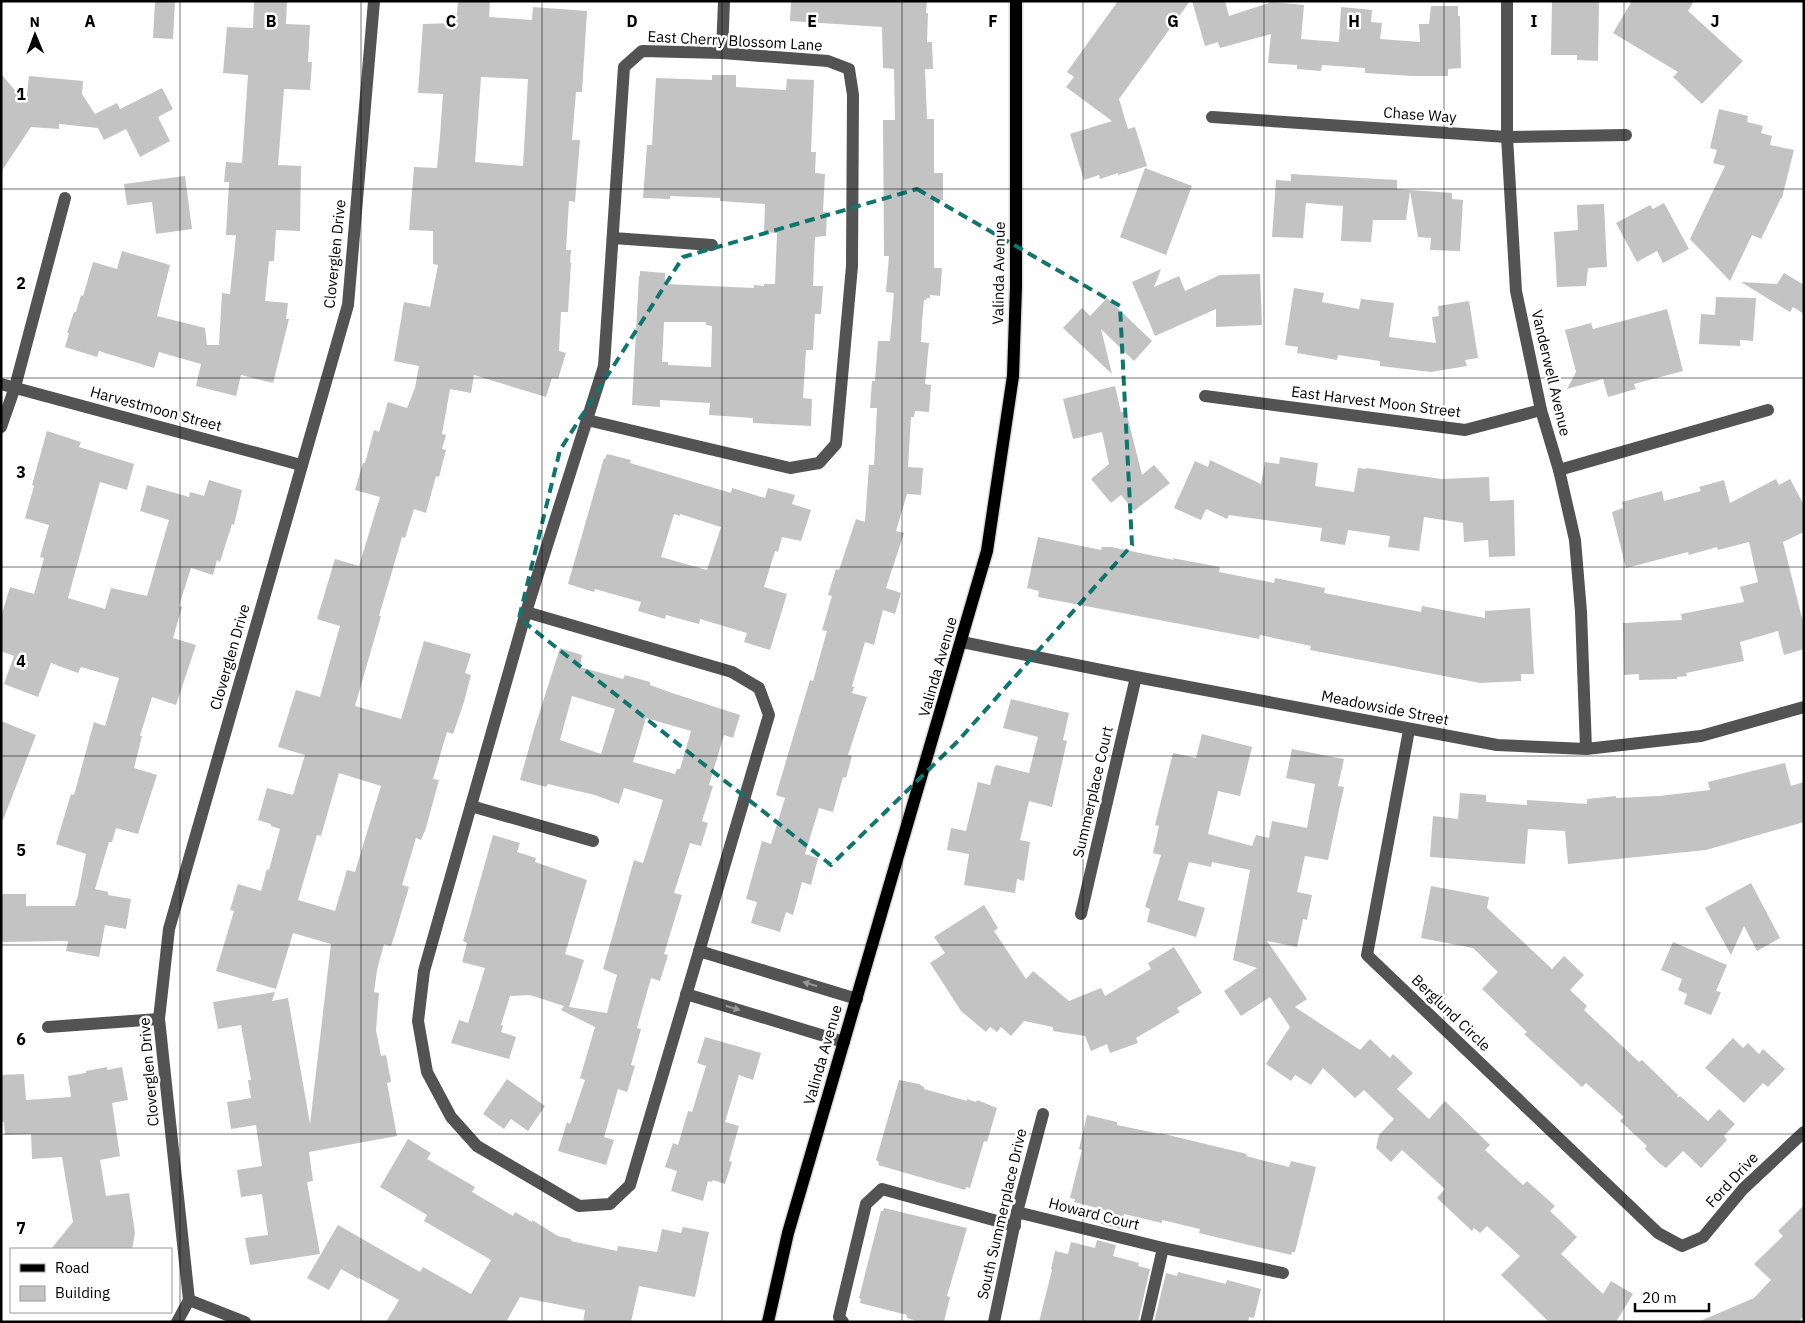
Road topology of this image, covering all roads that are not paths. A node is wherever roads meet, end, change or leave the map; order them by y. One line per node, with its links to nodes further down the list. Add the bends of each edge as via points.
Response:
1 (374, 1): 19 (street, Cloverglen Drive, via 348,305)
2 (724, 1): 5 (street)
3 (1016, 1): 22 (main road, Valinda Avenue, via 1013,376 988,551)
4 (1507, 1): 8 (street, Vanderwell Avenue)
5 (722, 54): 10 (street, East Cherry Blossom Lane, via 642,51 624,67); 17 (street, East Cherry Blossom Lane, via 828,61 849,69 853,95 852,266 836,444 819,464 790,468)
6 (1212, 118): 8 (street, Chase Way)
7 (1626, 135): 8 (street, Chase Way)
8 (1507, 137): 15 (street, Vanderwell Avenue, via 1516,291)
9 (65, 198): 13 (street)
10 (613, 238): 11 (street); 17 (street, via 604,366)
11 (712, 245)
12 (1, 384): 13 (street, Harvestmoon Street)
13 (15, 387): 18 (street); 19 (street, Harvestmoon Street)
14 (1205, 396): 15 (street, East Harvest Moon Street, via 1465,430)
15 (1541, 410): 20 (street, Vanderwell Avenue)
16 (1768, 410): 20 (street)
17 (587, 420): 21 (street)
18 (1, 427)
19 (301, 465): 33 (street, Cloverglen Drive, via 169,929)
20 (1559, 470): 26 (street, Vanderwell Avenue, via 1575,540)
21 (526, 612): 27 (street); 30 (street, via 732,672 760,688 769,715)
22 (962, 642): 23 (street, Meadowside Street); 32 (main road, Valinda Avenue)
23 (1136, 677): 25 (street, Meadowside Street); 29 (street, Summerplace Court)
24 (1804, 707): 26 (street, Meadowside Street, via 1701,736)
25 (1409, 730): 26 (street, Meadowside Street, via 1497,745); 40 (street, Berglund Circle, via 1367,955 1658,1233)
26 (1586, 749)
27 (471, 806): 28 (street); 31 (street, via 424,971 418,1021 426,1072 451,1117 477,1146 579,1206 610,1204 630,1185)
28 (593, 841)
29 (1081, 914)
30 (699, 951): 31 (street); 32 (street, one-way to 30)
31 (686, 994): 35 (street, one-way to 35)
32 (857, 999): 35 (main road, Valinda Avenue)
33 (159, 1019): 34 (street); 43 (street, Cloverglen Drive)
34 (48, 1027)
35 (844, 1042): 46 (main road, Valinda Avenue, via 788,1233)
36 (1043, 1114): 38 (street, South Summerplace Drive)
37 (1804, 1132): 40 (street, Ford Drive, via 1744,1189 1703,1236)
38 (1018, 1212): 39 (street, South Summerplace Drive); 41 (street, Howard Court)
39 (1015, 1226): 47 (street, via 882,1189 866,1204 839,1317); 48 (street, South Summerplace Drive)
40 (1682, 1246)
41 (1163, 1248): 42 (street, Howard Court); 49 (street)
42 (1283, 1273)
43 (189, 1300): 44 (street); 45 (street)
44 (177, 1322)
45 (245, 1322)
46 (768, 1322)
47 (843, 1322)
48 (994, 1322)
49 (1146, 1322)

